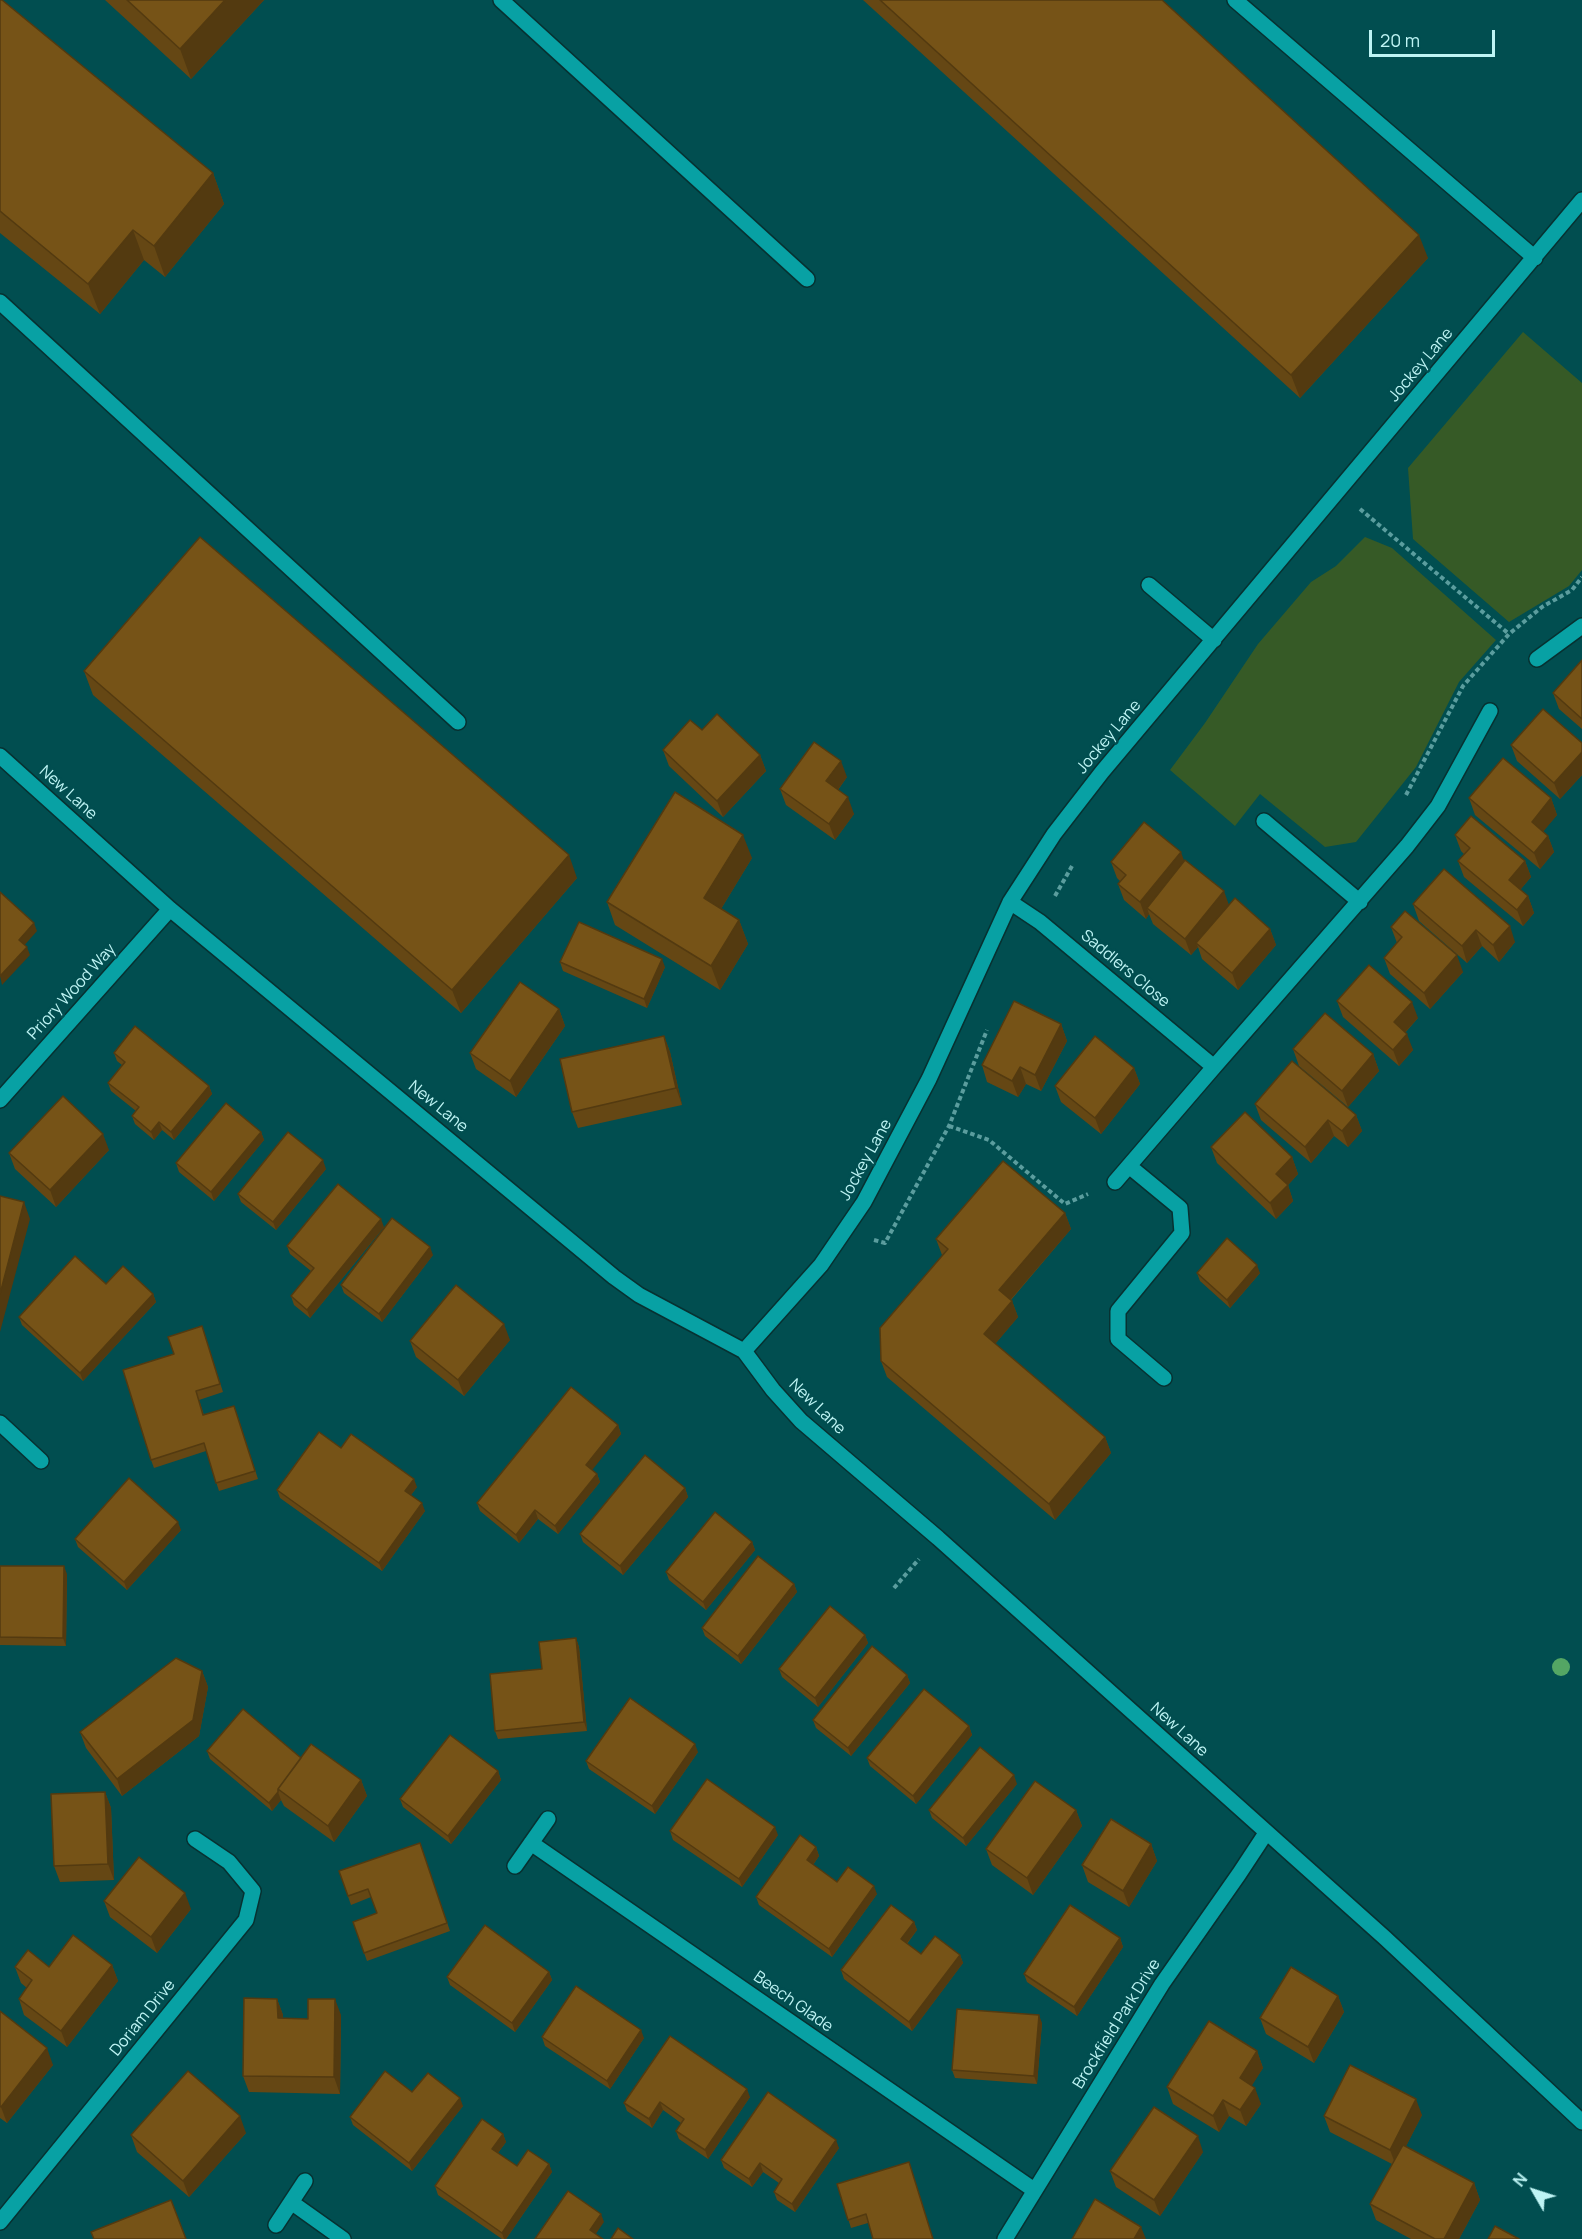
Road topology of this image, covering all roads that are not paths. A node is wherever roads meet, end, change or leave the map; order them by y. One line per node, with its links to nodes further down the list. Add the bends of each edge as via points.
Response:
1 (501, 0): 5 (street)
2 (1234, 0): 4 (street)
3 (1582, 200): 4 (street, Jockey Lane)
4 (1535, 258): 9 (street, Jockey Lane)
5 (807, 279)
6 (0, 302): 12 (street)
7 (1149, 585): 9 (street)
8 (1582, 626): 10 (street)
9 (1214, 640): 15 (street, Jockey Lane, via 1102,772 1054,834)
10 (1537, 659)
11 (1490, 711): 16 (street, via 1438,806)
12 (458, 722)
13 (0, 756): 17 (street, New Lane)
14 (1264, 821): 16 (street)
15 (1010, 902): 18 (street, Saddlers Close, via 1040,922); 22 (street, Jockey Lane, via 929,1079 864,1202 821,1265)
16 (1360, 902): 18 (street)
17 (170, 909): 19 (street, Priory Wood Way); 22 (street, New Lane, via 614,1277 639,1295)
18 (1214, 1067): 20 (street)
19 (0, 1100)
20 (1129, 1166): 21 (street); 23 (street, via 1180,1209 1182,1233 1118,1311 1118,1339)
21 (1115, 1182)
22 (744, 1351): 27 (street, New Lane, via 801,1421 938,1538)
23 (1164, 1378)
24 (0, 1424): 25 (street)
25 (41, 1461)
26 (548, 1820): 29 (street)
27 (1266, 1833): 31 (street, New Lane); 33 (street, Brockfield Park Drive, via 1162,1984)
28 (195, 1839): 35 (street, Doriam Drive, via 229,1862 252,1891 246,1920)
29 (531, 1843): 30 (street); 33 (street, Beech Glade)
30 (515, 1866)
31 (1582, 2121)
32 (305, 2181): 34 (street)
33 (1034, 2190): 38 (street, Brockfield Park Drive)
34 (291, 2202): 36 (street); 37 (street)
35 (0, 2222)
36 (276, 2225)
37 (344, 2239)
38 (1005, 2239)

